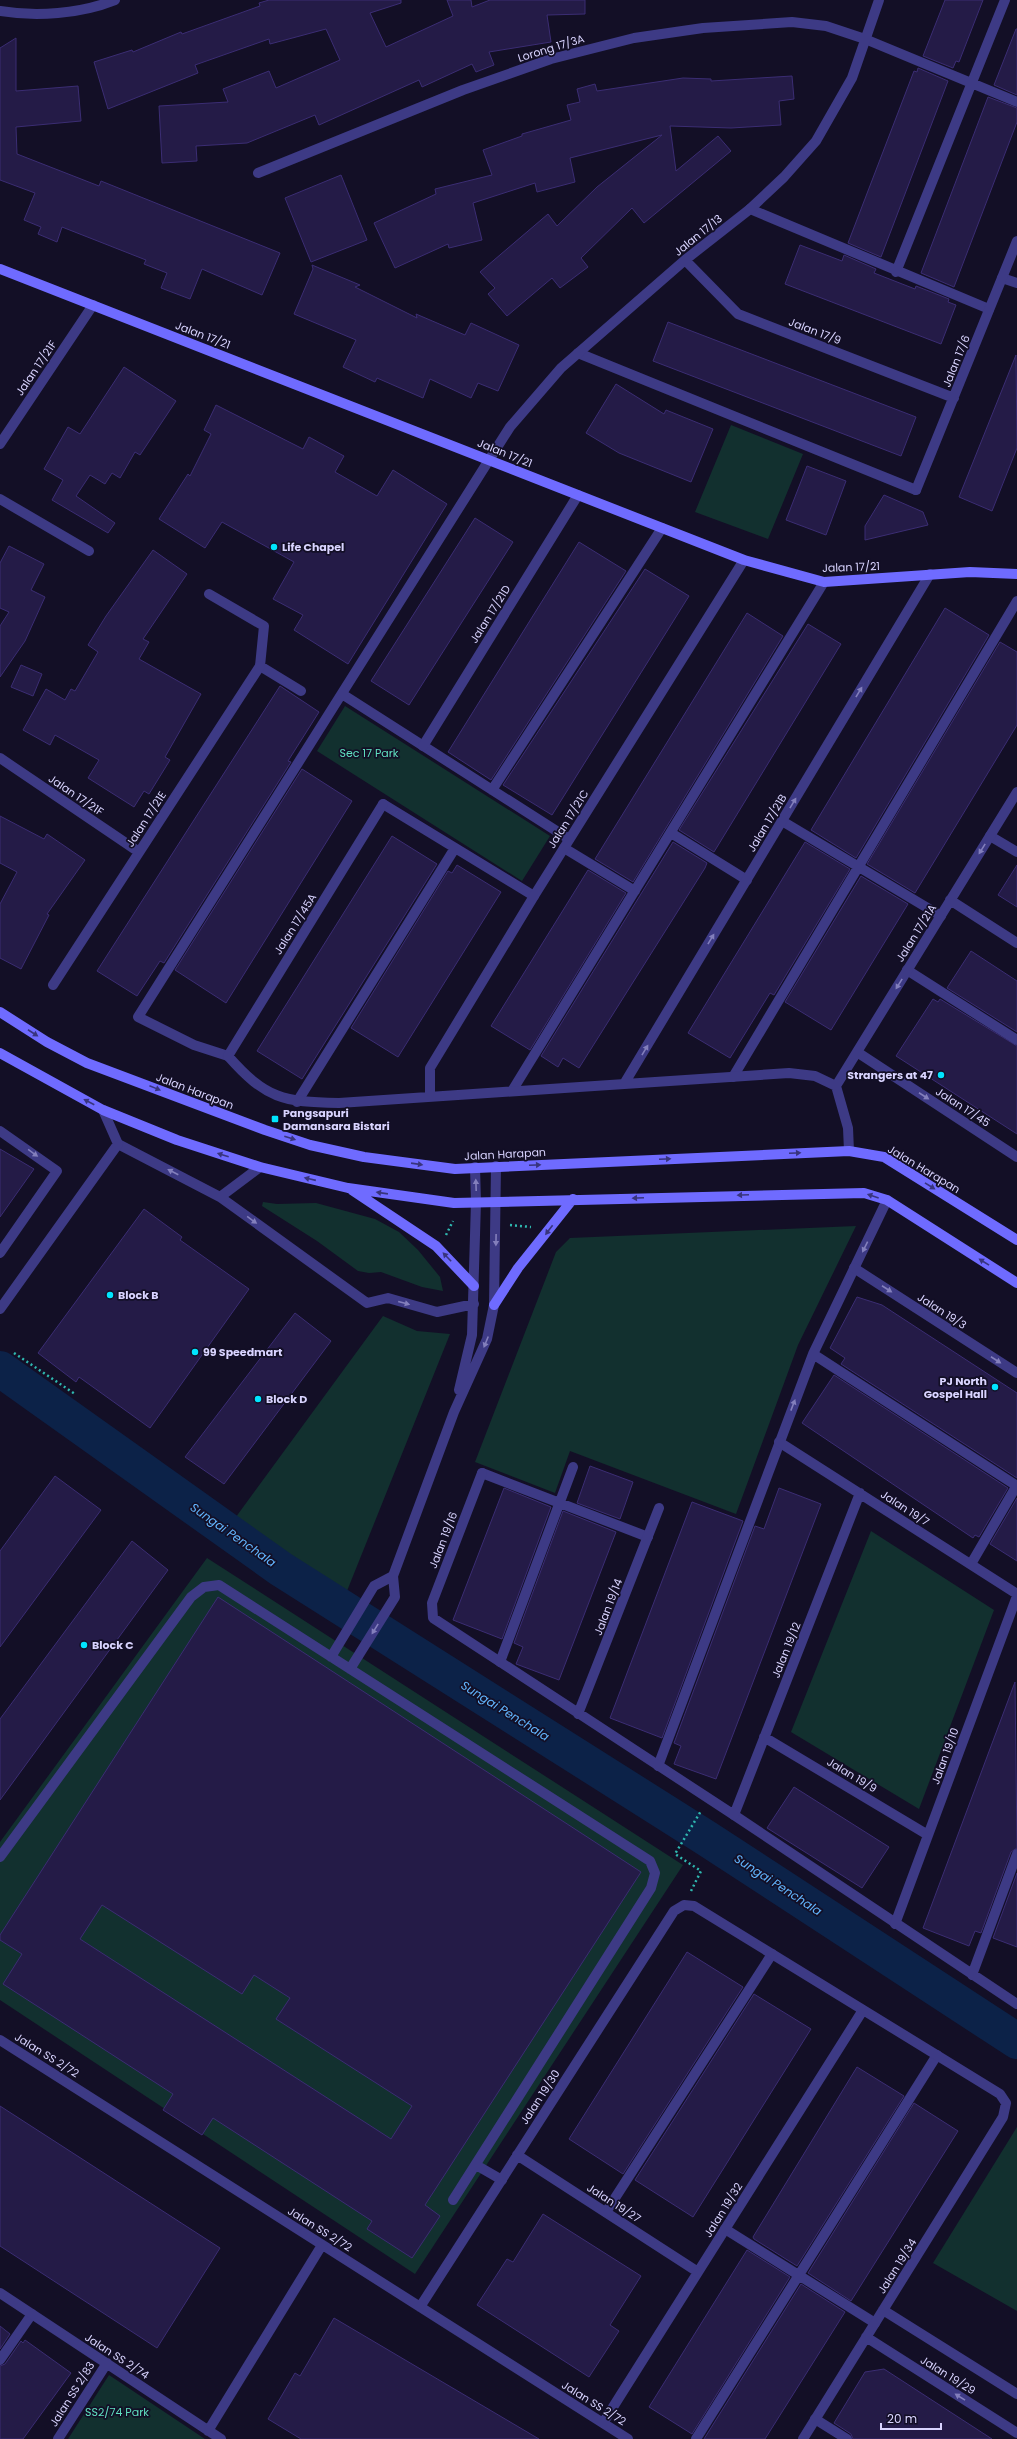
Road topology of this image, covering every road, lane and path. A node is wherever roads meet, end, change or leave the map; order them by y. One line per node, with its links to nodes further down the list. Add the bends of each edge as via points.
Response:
1 (114, 0): 4 (street, via 66,11 20,14)
2 (879, 0): 5 (street, Jalan 17/13)
3 (1005, 0): 6 (street)
4 (0, 11)
5 (865, 39): 6 (street, Lorong 17/3A); 8 (street, Lorong 17/3A, via 826,26 792,22 703,28 634,38 551,59 470,88); 9 (street, Jalan 17/13, via 852,78 816,141 784,177)
6 (972, 83): 7 (street, Lorong 17/3A); 13 (street)
7 (1017, 102)
8 (258, 173)
9 (750, 209): 11 (street, Jalan 17/13); 13 (street)
10 (1017, 241): 14 (street, Jalan 17/6)
11 (685, 260): 18 (street, Jalan 17/13); 19 (street, Jalan 17/9, via 738,314)
12 (0, 269): 16 (main road, Jalan 17/21)
13 (896, 272): 17 (street)
14 (1002, 278): 15 (street); 17 (street, Jalan 17/6)
15 (1017, 283)
16 (93, 305): 20 (street, Jalan 17/21F); 21 (main road, Jalan 17/21)
17 (989, 309): 19 (street, Jalan 17/6)
18 (578, 353): 19 (street, Jalan 17/6, via 916,490); 21 (street, Jalan 17/13, via 561,368 510,427)
19 (954, 398)
20 (0, 444)
21 (489, 460): 22 (main road, Jalan 17/21); 34 (street, Jalan 17/13)
22 (578, 495): 24 (main road, Jalan 17/21); 35 (street, Jalan 17/21D)
23 (0, 499): 25 (street)
24 (662, 528): 26 (main road, Jalan 17/21); 37 (street)
25 (89, 551)
26 (744, 560): 29 (main road, Jalan 17/21); 42 (street, Jalan 17/21C)
27 (930, 574): 28 (main road, Jalan 17/21); 29 (main road, Jalan 17/21); 39 (street, Jalan 17/21B, one-way to 27)
28 (1017, 574)
29 (824, 582): 40 (street)
30 (209, 594): 32 (street, via 264,626)
31 (1017, 601): 46 (street)
32 (260, 666): 33 (street); 44 (street, Jalan 17/21E)
33 (301, 691)
34 (342, 694): 35 (street); 59 (street, Jalan 17/13, via 138,1017 194,1045)
35 (422, 746): 37 (street)
36 (0, 758): 44 (street, Jalan 17/21F)
37 (492, 790): 42 (street)
38 (1017, 792): 41 (street, Jalan 17/21A)
39 (782, 821): 46 (street); 47 (street, Jalan 17/21B)
40 (671, 833): 47 (street); 48 (street)
41 (990, 836): 45 (street); 50 (street, Jalan 17/21A, one-way to 50)
42 (567, 844): 48 (street); 49 (street, Jalan 17/21C)
43 (455, 848): 49 (street); 59 (street, Jalan 17/45A, via 383,804); 65 (street)
44 (139, 852): 54 (street, Jalan 17/21E)
45 (1017, 852)
46 (858, 867): 51 (street); 60 (street)
47 (747, 880): 61 (street, Jalan 17/21B, one-way to 47)
48 (635, 891): 63 (street)
49 (534, 896): 64 (street, Jalan 17/21C, via 430,1068)
50 (950, 900): 51 (street, Jalan 17/21A); 52 (street)
51 (941, 916): 53 (street, Jalan 17/21A)
52 (1017, 943)
53 (907, 970): 56 (street); 58 (street, Jalan 17/21A, one-way to 58)
54 (53, 985)
55 (0, 1012): 73 (main road, Jalan Harapan, one-way to 73, via 47,1042 87,1062 201,1107 310,1145 364,1157 455,1169)
56 (1017, 1040)
57 (0, 1052): 66 (main road, one-way to 57)
58 (857, 1052): 62 (street, Jalan 17/21A); 70 (street, Jalan 17/45, one-way to 70)
59 (228, 1056): 65 (street, via 257,1086)
60 (733, 1077): 61 (street); 62 (street, via 790,1073 815,1076)
61 (624, 1084): 63 (street)
62 (836, 1086): 69 (street, via 848,1128)
63 (512, 1091): 64 (street)
64 (430, 1096): 65 (street, via 339,1103)
65 (297, 1102)
66 (103, 1110): 68 (street); 72 (main road, one-way to 66, via 177,1140)
67 (0, 1131): 85 (street, one-way to 85, via 57,1170)
68 (118, 1144): 75 (street, one-way to 68); 91 (street)
69 (849, 1151): 71 (main road, Jalan Harapan, one-way to 69); 84 (main road, Jalan Harapan, one-way to 84, via 884,1157)
70 (1017, 1157)
71 (496, 1166): 73 (main road, Jalan Harapan); 78 (street)
72 (260, 1167): 74 (main road, one-way to 72); 75 (street)
73 (475, 1167): 79 (street, one-way to 73)
74 (348, 1188): 79 (main road, one-way to 74, via 454,1203); 88 (main road, one-way to 74, via 436,1246)
75 (220, 1197): 89 (street, one-way to 89, via 366,1303 388,1298 437,1312)
76 (573, 1199): 77 (main road, one-way to 76, via 864,1193 842,1192); 78 (main road); 90 (main road, one-way to 90, via 518,1268)
77 (887, 1200): 86 (street, one-way to 86); 87 (main road, one-way to 77)
78 (496, 1201): 79 (main road); 90 (street, one-way to 90)
79 (476, 1202): 88 (street)
80 (453, 1221): 83 (path)
81 (510, 1225): 82 (path)
82 (536, 1228)
83 (446, 1235)
84 (1017, 1240)
85 (0, 1253)
86 (854, 1268): 93 (street); 94 (street, Jalan 19/3, one-way to 94)
87 (1017, 1283)
88 (474, 1286): 89 (street)
89 (474, 1304): 96 (street, via 472,1335)
90 (494, 1304): 96 (street, one-way to 96, via 487,1339)
91 (0, 1309)
92 (14, 1352): 95 (path)
93 (813, 1354): 97 (street, one-way to 93); 99 (street)
94 (1017, 1373)
95 (75, 1394)
96 (454, 1412): 105 (street)
97 (780, 1442): 100 (street, Jalan 19/7); 112 (street)
98 (573, 1467): 101 (street)
99 (1017, 1486): 104 (street)
100 (860, 1493): 104 (street, Jalan 19/7); 111 (street, Jalan 19/12)
101 (560, 1503): 103 (street); 108 (street); 108 (street, Jalan 19/16, via 482,1473 432,1603 433,1618)
102 (659, 1508): 103 (street, Jalan 19/14)
103 (648, 1537): 110 (street, Jalan 19/14)
104 (970, 1564): 106 (street, Jalan 19/7)
105 (393, 1576): 107 (street, via 374,1586); 109 (street, one-way to 109, via 395,1597)
106 (1017, 1595): 115 (street, Jalan 19/10)
107 (330, 1657): 109 (street); 117 (street, via 219,1585 204,1587 191,1597)
108 (500, 1662): 110 (street)
109 (353, 1665): 127 (street, via 650,1861 655,1873 651,1888)
110 (578, 1714): 112 (street)
111 (764, 1737): 114 (street, Jalan 19/12); 115 (street, Jalan 19/9)
112 (658, 1766): 113 (street)
113 (708, 1798): 114 (street); 118 (path, via 676,1854 701,1871)
114 (734, 1815): 119 (street)
115 (928, 1835): 119 (street, Jalan 19/10)
116 (1017, 1854): 121 (street)
117 (0, 1857)
118 (684, 1905): 120 (street, via 694,1906); 126 (street, Jalan 19/30, via 674,1911)
119 (895, 1924): 121 (street)
120 (772, 1954): 123 (street); 130 (street)
121 (972, 1975): 122 (street)
122 (1017, 2004)
123 (863, 2010): 125 (street); 131 (street, Jalan 19/32)
124 (0, 2040): 132 (street, Jalan SS 2/72)
125 (937, 2055): 134 (street); 137 (street, Jalan 19/34, via 1000,2094 1006,2103 1003,2117)
126 (517, 2155): 128 (street, Jalan 19/30); 130 (street, Jalan 19/27)
127 (476, 2164): 128 (street); 129 (street)
128 (502, 2180): 136 (street, Jalan 19/30)
129 (453, 2200)
130 (606, 2212): 133 (street, Jalan 19/27)
131 (725, 2229): 133 (street, Jalan 19/32); 134 (street)
132 (322, 2245): 136 (street, Jalan SS 2/72); 146 (street)
133 (698, 2272): 145 (street, Jalan 19/32)
134 (799, 2275): 139 (street); 151 (street)
135 (0, 2293): 138 (street, Jalan SS 2/74)
136 (420, 2307): 145 (street, Jalan SS 2/72)
137 (883, 2310): 139 (street, Jalan 19/34); 143 (street)
138 (32, 2314): 141 (street); 142 (street, Jalan SS 2/74)
139 (875, 2323): 140 (street, Jalan 19/34)
140 (866, 2337): 144 (street, Jalan 19/34); 147 (street, Jalan 19/29, one-way to 140)
141 (0, 2360)
142 (106, 2363): 146 (street, Jalan SS 2/74); 148 (street, Jalan SS 2/83)
143 (1017, 2394)
144 (815, 2419): 152 (street, Jalan 19/34); 153 (street)
145 (603, 2423): 150 (street, Jalan SS 2/72)
146 (208, 2431): 149 (street, Jalan SS 2/74)
147 (1017, 2433)
148 (58, 2439)
149 (221, 2439)
150 (628, 2439)
151 (696, 2439)
152 (803, 2439)
153 (847, 2439)

